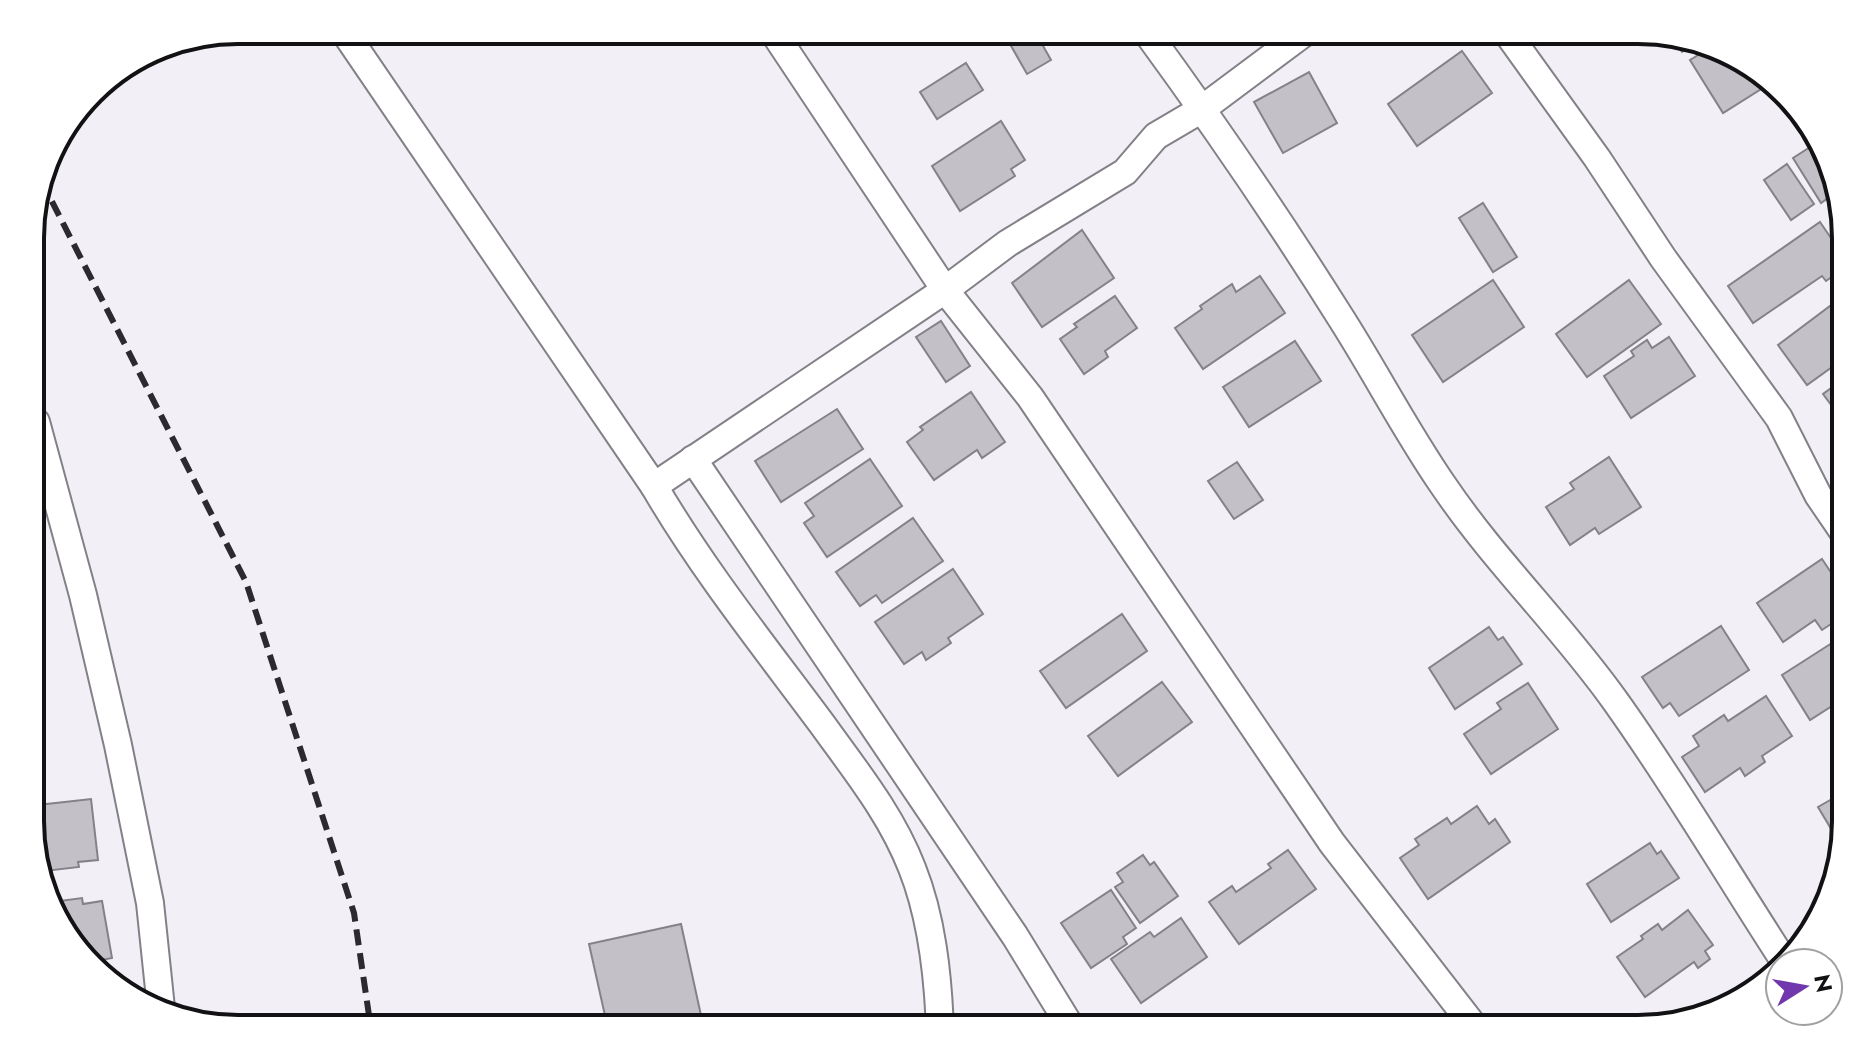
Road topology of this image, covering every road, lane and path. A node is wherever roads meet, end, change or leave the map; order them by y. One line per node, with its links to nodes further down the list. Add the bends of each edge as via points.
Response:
1 (353, 44): 10 (street)
2 (781, 44): 7 (street)
3 (1155, 44): 6 (street)
4 (1289, 44): 6 (street)
5 (1515, 44): 11 (street, via 1779,418)
6 (1202, 109): 7 (street, via 1156,136 1125,172 1008,243); 12 (street, via 1341,318 1414,444 1486,544 1616,701)
7 (945, 290): 9 (street); 16 (street, via 1030,397 1332,843)
8 (44, 451): 13 (street, via 118,745 150,903)
9 (693, 459): 10 (street); 15 (street)
10 (654, 486): 14 (street, via 684,537 883,807 913,868 928,922)
11 (1832, 516)
12 (1775, 947)
13 (160, 998)
14 (940, 1015)
15 (1063, 1015)
16 (1465, 1015)

